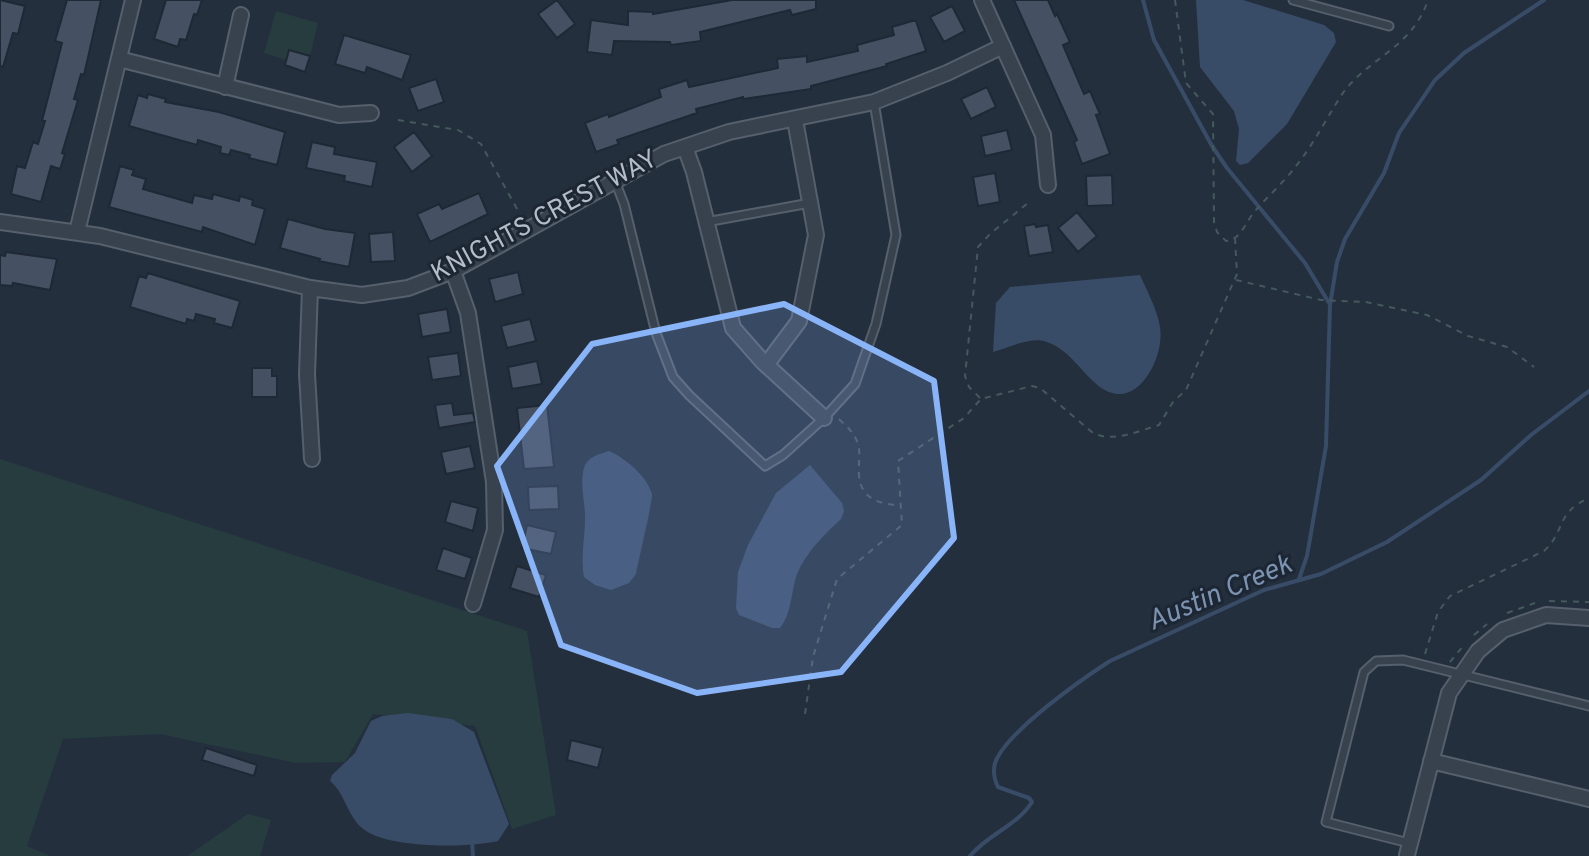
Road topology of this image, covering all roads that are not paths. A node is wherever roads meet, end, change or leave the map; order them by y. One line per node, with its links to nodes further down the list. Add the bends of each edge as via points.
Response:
1 (133, 0): 7 (street)
2 (982, 0): 6 (street)
3 (1294, 0): 5 (lane)
4 (241, 15): 8 (street)
5 (1389, 26)
6 (1003, 46): 9 (street, KNIGHTS CREST WAY); 14 (street, via 1043,135)
7 (119, 59): 8 (street); 18 (street)
8 (225, 87): 10 (street, via 339,115)
9 (874, 102): 11 (street, KNIGHTS CREST WAY); 22 (lane, via 896,235 876,324 855,384)
10 (371, 113)
11 (795, 120): 12 (street, KNIGHTS CREST WAY, via 729,132); 15 (street)
12 (685, 147): 13 (street, KNIGHTS CREST WAY); 17 (street)
13 (615, 181): 19 (street, KNIGHTS CREST WAY); 22 (lane, via 665,361 689,395 765,466)
14 (1048, 185)
15 (810, 203): 17 (lane); 21 (street, via 816,235 799,321)
16 (0, 222): 18 (street, KNIGHTS CREST WAY)
17 (706, 222): 21 (street, via 733,328)
18 (77, 232): 20 (street, KNIGHTS CREST WAY)
19 (453, 271): 20 (street, KNIGHTS CREST WAY, via 408,288 362,295); 24 (street, via 468,313 494,482 495,530)
20 (310, 288): 23 (street, via 307,374)
21 (766, 365): 22 (street)
22 (831, 418)
23 (312, 459)
24 (473, 604)
25 (1589, 618): 26 (street, via 1546,615 1503,630)
26 (1462, 673): 27 (lane); 28 (street, via 1449,693); 30 (lane, via 1403,660 1376,661 1364,672 1326,822)
27 (1589, 706)
28 (1431, 761): 29 (street); 30 (street)
29 (1589, 799)
30 (1408, 849)

